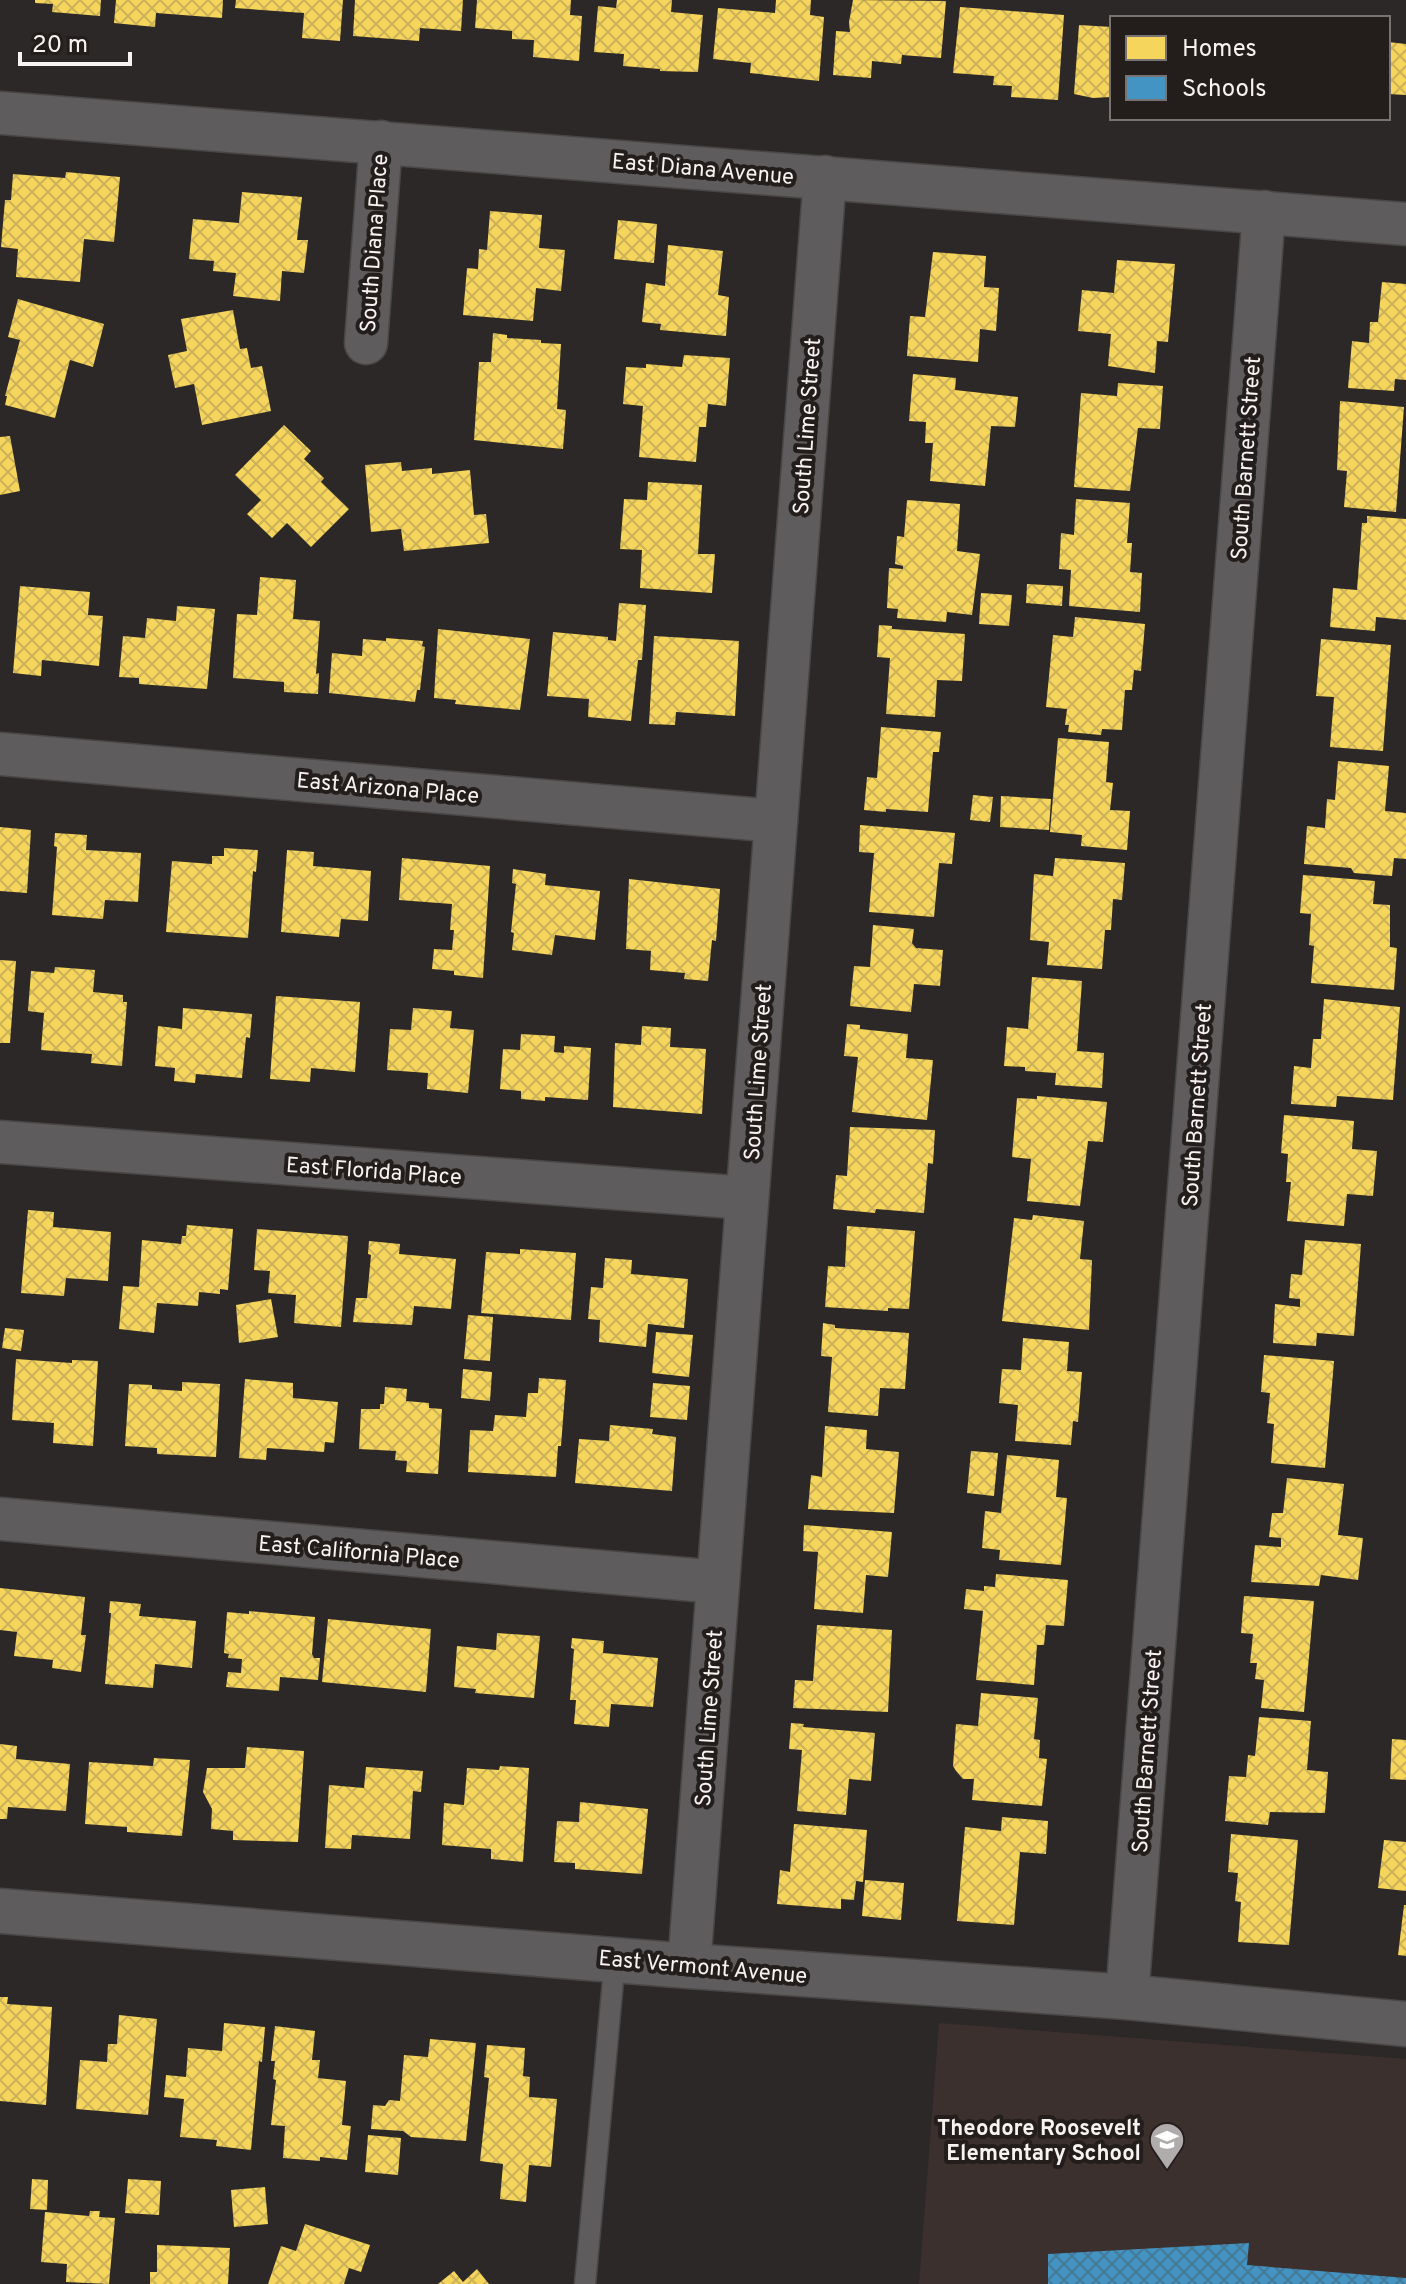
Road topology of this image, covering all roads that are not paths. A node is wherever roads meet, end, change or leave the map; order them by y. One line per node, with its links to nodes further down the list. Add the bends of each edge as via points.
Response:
1 (0, 113): 2 (street, East Diana Avenue)
2 (381, 142): 3 (street, East Diana Avenue); 6 (street, South Diana Place)
3 (825, 177): 4 (street, East Diana Avenue); 8 (street, South Lime Street)
4 (1264, 212): 5 (street, East Diana Avenue); 16 (street, South Barnett Street)
5 (1406, 224)
6 (366, 343)
7 (0, 754): 8 (street, East Arizona Place)
8 (776, 821): 10 (street, South Lime Street)
9 (0, 1142): 10 (street, East Florida Place)
10 (747, 1198): 12 (street, South Lime Street)
11 (0, 1519): 12 (street, East California Place)
12 (718, 1582): 15 (street, South Lime Street)
13 (0, 1911): 14 (street, East Vermont Avenue)
14 (615, 1959): 15 (street, East Vermont Avenue); 18 (lane)
15 (689, 1966): 16 (street, East Vermont Avenue)
16 (1127, 1997): 17 (street, East Vermont Avenue)
17 (1406, 2024)
18 (585, 2284)

